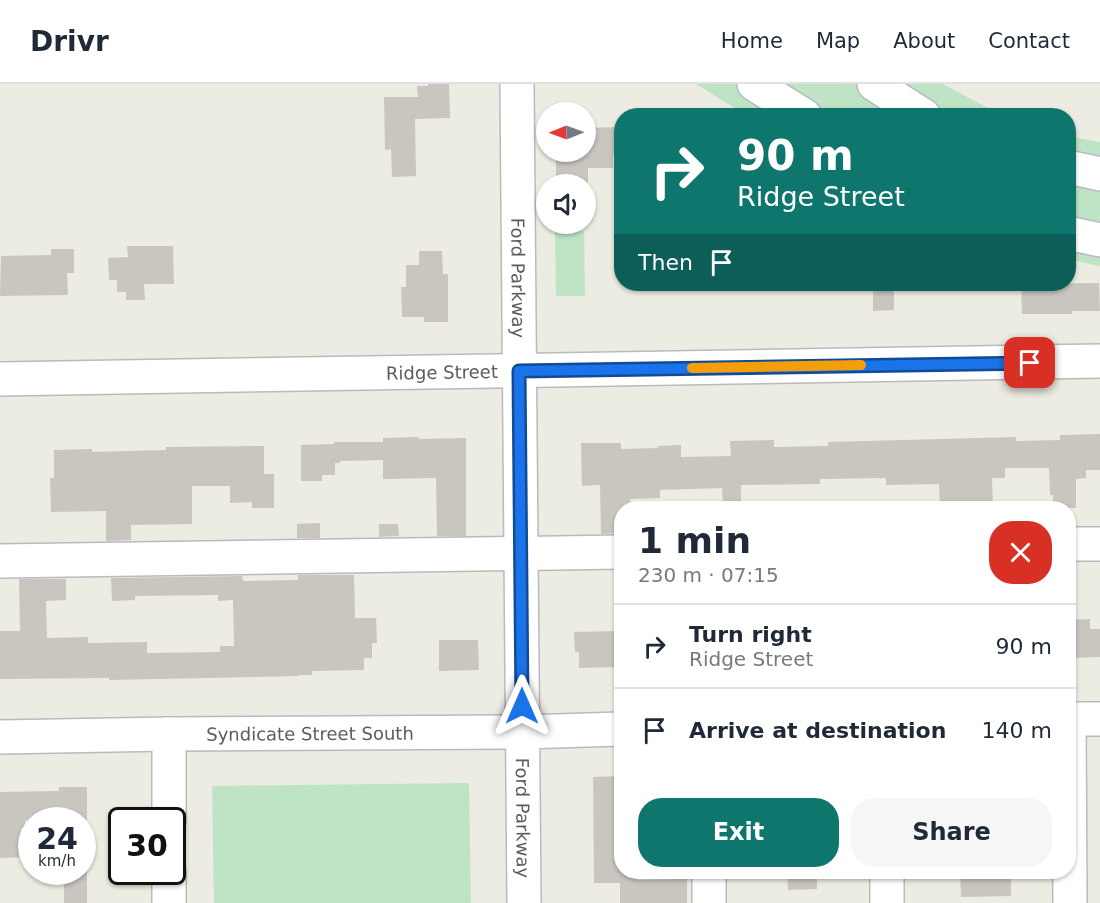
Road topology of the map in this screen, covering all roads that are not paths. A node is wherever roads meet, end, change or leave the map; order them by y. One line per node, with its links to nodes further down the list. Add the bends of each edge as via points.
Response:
1 (517, 84): 11 (street, Ford Parkway)
2 (754, 84): 4 (street)
3 (874, 84): 5 (street)
4 (792, 108)
5 (912, 108)
6 (1076, 169): 7 (street)
7 (1100, 174)
8 (1076, 235): 9 (street)
9 (1100, 240)
10 (1100, 362): 11 (street, Ridge Street)
11 (519, 371): 12 (street, Ridge Street); 16 (street, Ford Parkway)
12 (0, 379)
13 (1076, 544): 14 (street)
14 (1100, 544)
15 (614, 552): 16 (street)
16 (521, 553): 17 (street); 21 (street, Ford Parkway)
17 (0, 561)
18 (1076, 719): 19 (street)
19 (1100, 719)
20 (614, 729): 21 (street, Syndicate Street South)
21 (523, 732): 22 (street, Syndicate Street South); 30 (street, Ford Parkway)
22 (169, 734): 23 (street, Syndicate Street South); 24 (street)
23 (0, 737)
24 (169, 807)
25 (709, 879): 31 (street)
26 (887, 879): 32 (street)
27 (1070, 879): 33 (street)
28 (169, 885): 29 (street)
29 (169, 903)
30 (524, 903)
31 (709, 903)
32 (887, 903)
33 (1070, 903)

